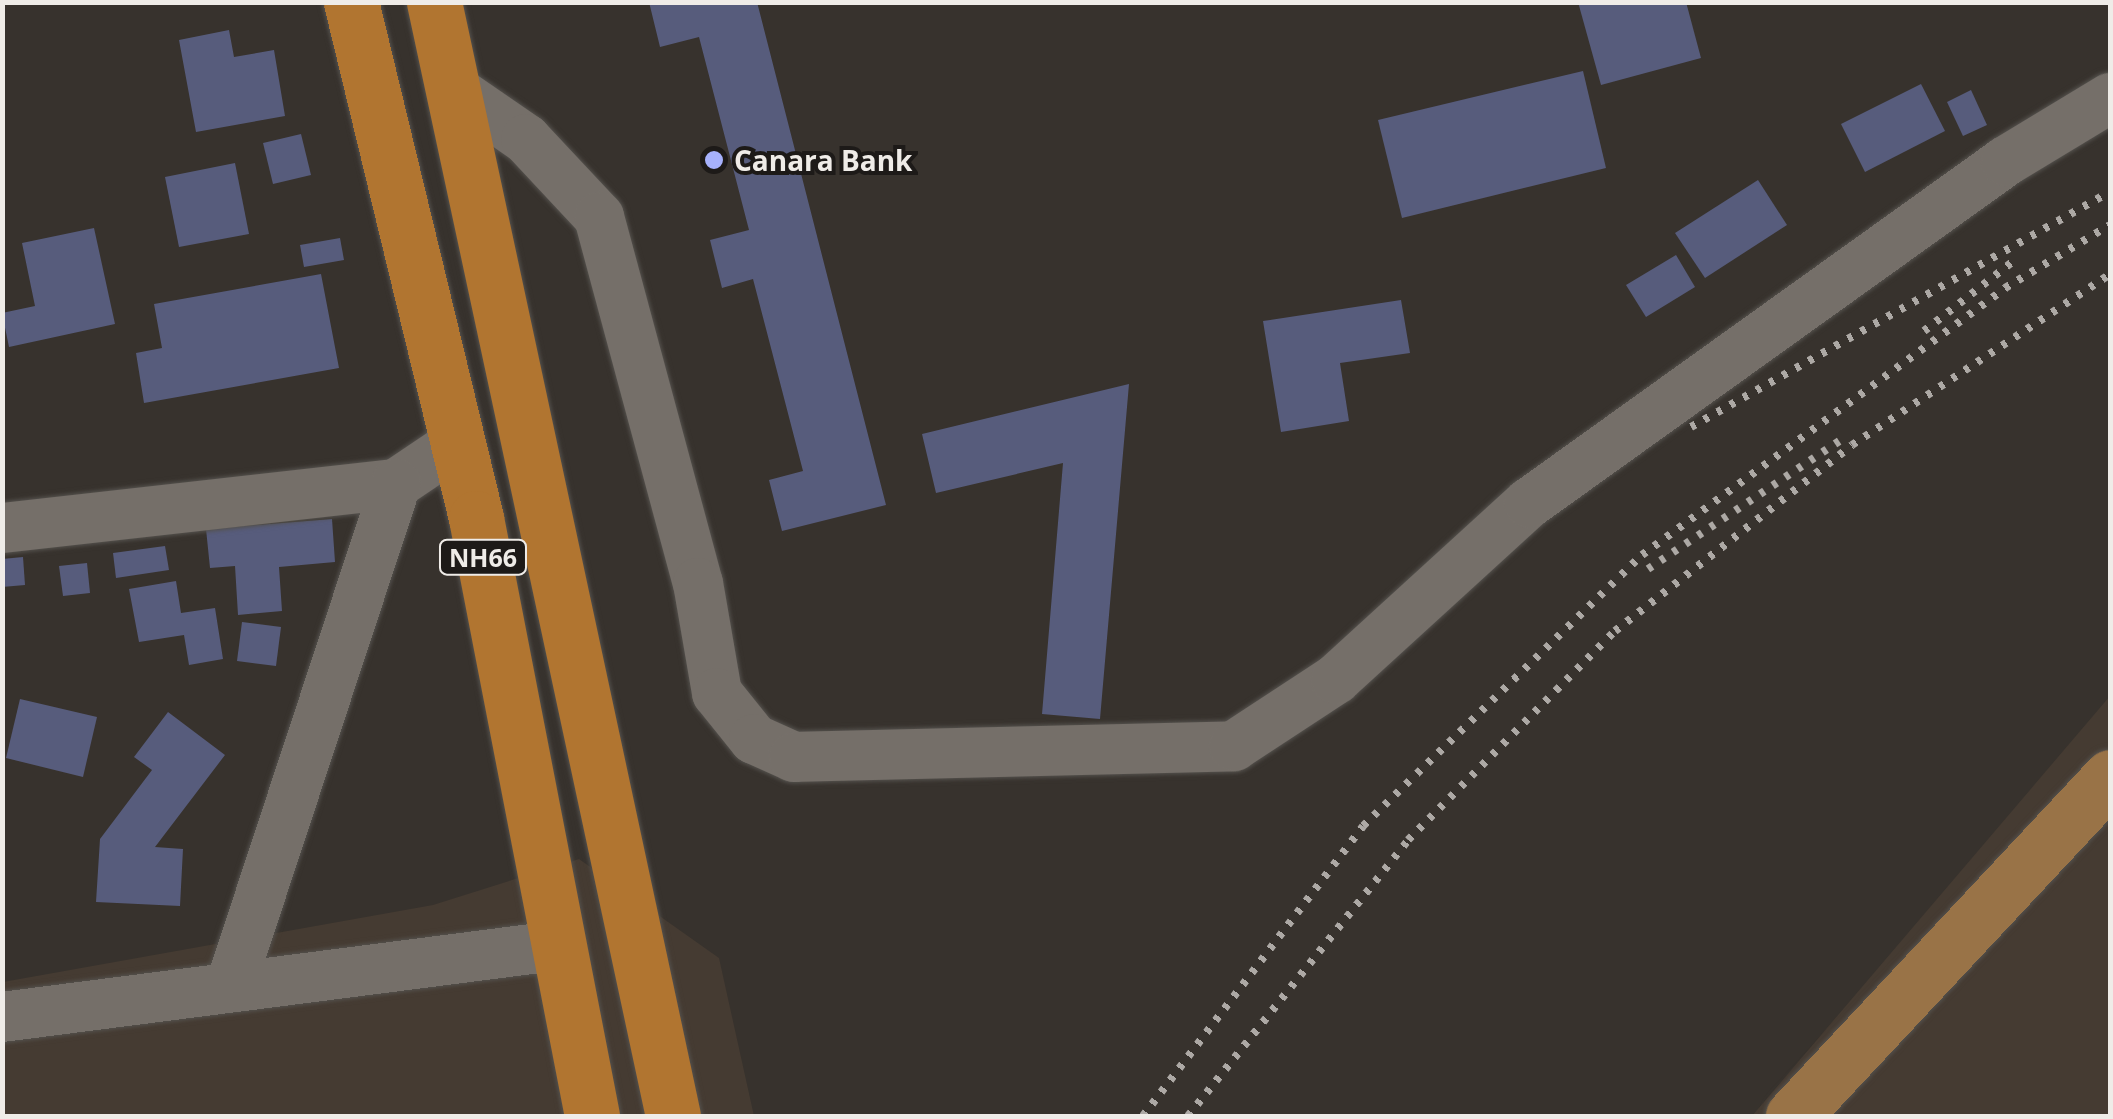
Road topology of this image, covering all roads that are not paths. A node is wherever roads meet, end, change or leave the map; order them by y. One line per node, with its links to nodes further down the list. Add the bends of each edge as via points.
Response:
1 (351, 2): 5 (highway, NH66)
2 (434, 2): 3 (highway, NH66)
3 (452, 88): 4 (street, via 526,139 599,217 698,583 717,694 754,739 794,756 1234,746 1336,679 1529,503 2006,161); 13 (highway, NH66)
4 (2110, 98)
5 (458, 443): 6 (street); 9 (highway, NH66)
6 (396, 484): 7 (street); 10 (street)
7 (2, 528)
8 (2110, 777): 14 (main road)
9 (554, 946): 10 (street); 12 (highway, NH66)
10 (230, 988): 11 (street)
11 (2, 1017)
12 (592, 1116)
13 (674, 1116)
14 (1792, 1116)

